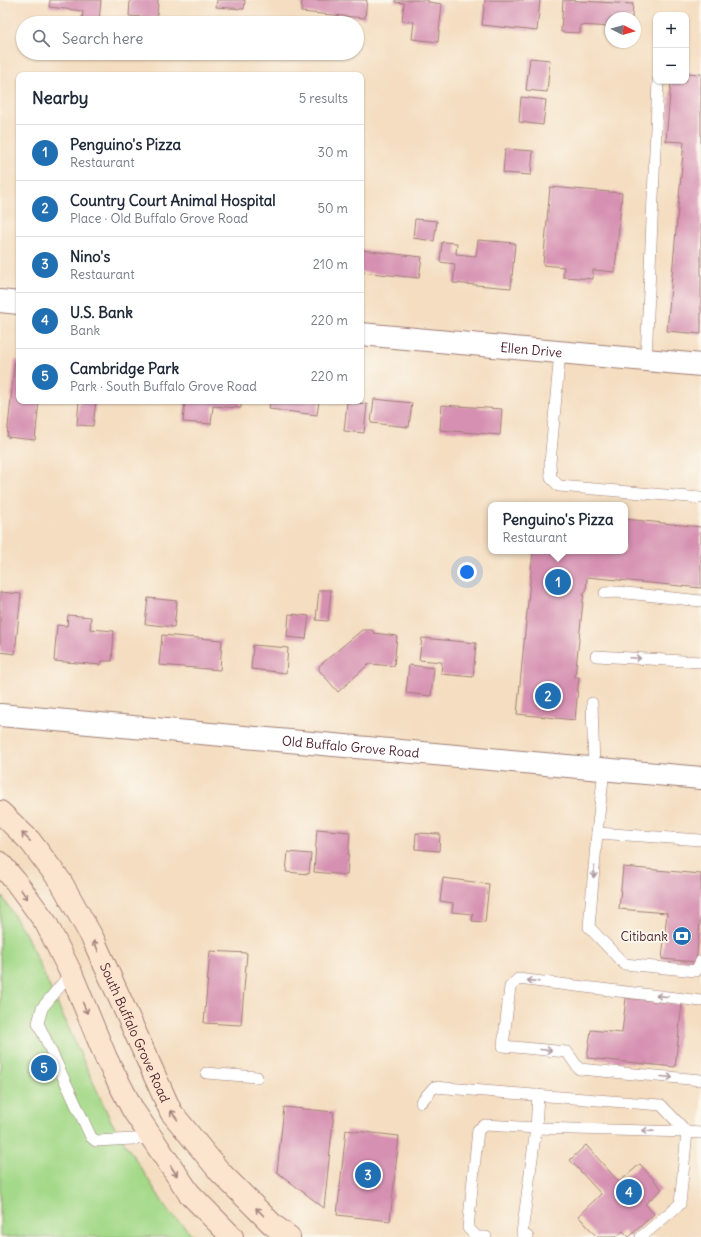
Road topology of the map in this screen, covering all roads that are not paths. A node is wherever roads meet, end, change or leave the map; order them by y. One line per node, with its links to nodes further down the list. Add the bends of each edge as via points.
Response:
1 (658, 84): 6 (lane)
2 (0, 301): 3 (street)
3 (16, 303)
4 (364, 334): 5 (street, Ellen Drive)
5 (560, 352): 6 (street, Ellen Drive); 8 (lane, via 550,463 552,478 559,486)
6 (646, 360): 7 (street, Ellen Drive)
7 (701, 365)
8 (701, 498)
9 (605, 593): 10 (lane)
10 (701, 601)
11 (596, 656): 12 (lane, one-way to 12)
12 (701, 662)
13 (592, 703): 15 (lane)
14 (0, 715): 15 (street, Old Buffalo Grove Road)
15 (599, 768): 16 (street, Old Buffalo Grove Road); 18 (lane)
16 (701, 778)
17 (0, 812): 35 (main road, South Buffalo Grove Road, one-way to 17, via 273,1225 220,1172 171,1112 92,939 61,882 30,840)
18 (597, 833): 19 (lane); 21 (lane, one-way to 21, via 589,927 624,964 696,971)
19 (701, 840)
20 (0, 863): 22 (main road, one-way to 22, via 46,923)
21 (701, 961)
22 (71, 973): 32 (main road, one-way to 32, via 106,1058 133,1110); 32 (lane, via 42,1008 38,1023 91,1137 96,1141)
23 (701, 1001): 26 (lane, one-way to 26, via 518,979 510,987 503,1046 566,1052 579,1069)
24 (206, 1073): 25 (lane)
25 (257, 1077)
26 (701, 1080)
27 (538, 1095): 28 (lane, via 434,1087); 29 (lane); 30 (lane, via 661,1105)
28 (421, 1102)
29 (536, 1128): 30 (lane, one-way to 29); 33 (lane); 36 (lane, via 485,1125 478,1130 468,1228 477,1237)
30 (687, 1132): 31 (lane); 37 (lane, via 680,1204)
31 (701, 1133)
32 (152, 1138): 34 (main road, one-way to 34, via 188,1193)
33 (521, 1236)
34 (232, 1237)
35 (290, 1237)
36 (486, 1237)
37 (641, 1237)

